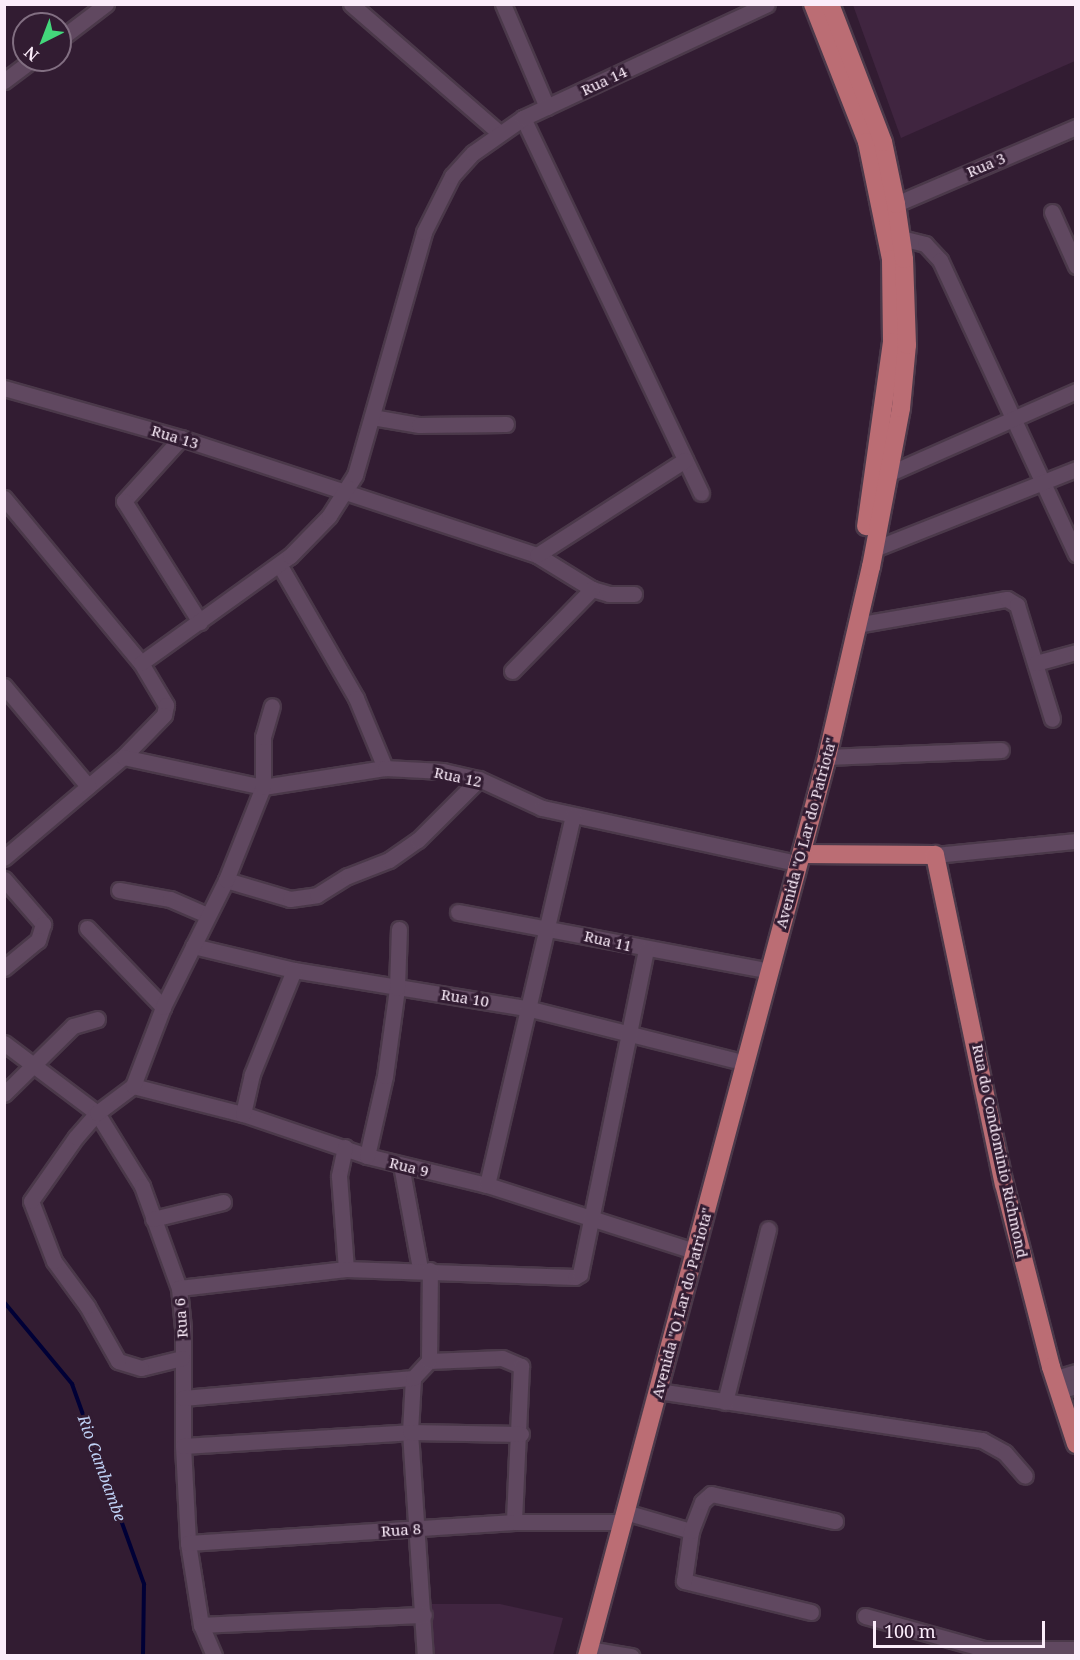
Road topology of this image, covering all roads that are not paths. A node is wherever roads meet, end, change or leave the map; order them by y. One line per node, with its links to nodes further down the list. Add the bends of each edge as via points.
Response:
1 (106, 4): 7 (street)
2 (351, 4): 11 (street)
3 (503, 4): 8 (street)
4 (767, 4): 8 (street, Rua 14)
5 (813, 4): 54 (main road, Avenida "O Lar do Patriota", via 867,142 891,259 893,311 880,441 857,576)
6 (830, 4): 12 (main road, Avenida "O Lar do Patriota", via 879,131)
7 (72, 30)
8 (547, 107): 9 (street, Rua 14)
9 (523, 118): 11 (street, Rua 14); 22 (street)
10 (1076, 126): 12 (street, Rua 3)
11 (498, 132): 18 (street, Rua 14, via 453,176 424,232)
12 (896, 204): 14 (main road, Avenida "O Lar do Patriota")
13 (1052, 212): 15 (street)
14 (901, 238): 19 (street, via 925,244 940,260); 24 (main road, Avenida "O Lar do Patriota", via 907,345 901,408)
15 (1076, 266)
16 (4, 388): 21 (street, Rua 13)
17 (1076, 391): 19 (street)
18 (372, 417): 20 (street, via 419,425); 26 (street, Rua 14, via 355,475)
19 (1012, 421): 24 (street); 25 (street)
20 (506, 424)
21 (181, 438): 26 (street, Rua 13); 35 (street, via 124,501)
22 (685, 460): 27 (street); 31 (street)
23 (1076, 469): 25 (street)
24 (888, 474): 29 (main road, Avenida "O Lar do Patriota")
25 (1043, 482): 29 (street); 30 (street)
26 (343, 493): 31 (street, Rua 13); 32 (street, Rua 14, via 311,537)
27 (701, 493)
28 (4, 498): 38 (street)
29 (874, 549): 36 (main road, Avenida "O Lar do Patriota")
30 (1076, 554)
31 (537, 555): 33 (street, Rua 13)
32 (279, 564): 35 (street, Rua 14); 47 (street, via 351,688)
33 (592, 589): 34 (street); 40 (street)
34 (634, 594)
35 (200, 622): 38 (street, Rua 14)
36 (856, 625): 39 (street, via 1007,599 1017,605); 46 (main road, Avenida "O Lar do Patriota")
37 (1076, 652): 39 (street)
38 (141, 663): 45 (street, via 166,705 164,715)
39 (1036, 663): 43 (street)
40 (512, 671)
41 (4, 686): 49 (street)
42 (272, 706): 50 (street, via 263,737)
43 (1052, 719)
44 (1001, 750): 46 (street)
45 (123, 757): 49 (street); 50 (street, Rua 12)
46 (827, 757): 54 (main road, Avenida "O Lar do Patriota")
47 (385, 768): 48 (street, Rua 12, via 443,771); 50 (street, Rua 12)
48 (479, 779): 51 (street, Rua 12, via 542,808); 57 (street, via 418,840 389,860 348,876 317,895 290,899)
49 (88, 786): 55 (street)
50 (263, 787): 57 (street)
51 (573, 816): 54 (street, Rua 12); 61 (street)
52 (1075, 843): 53 (street)
53 (935, 855): 54 (main road); 96 (main road, Rua do Condominio Richmond, via 1005,1184)
54 (794, 857): 67 (main road, Avenida "O Lar do Patriota"); 97 (main road, Avenida "O Lar do Patriota")
55 (4, 858)
56 (4, 879): 66 (street, via 43,924 38,940)
57 (226, 880): 60 (street)
58 (119, 890): 60 (street, via 170,899)
59 (458, 912): 61 (street, Rua 11)
60 (207, 915): 64 (street)
61 (549, 927): 65 (street, Rua 11); 71 (street)
62 (87, 928): 70 (street)
63 (399, 929): 69 (street)
64 (193, 946): 68 (street, Rua 10); 70 (street)
65 (646, 950): 67 (street, Rua 11); 73 (street)
66 (4, 968)
67 (759, 969): 75 (main road, Avenida "O Lar do Patriota")
68 (294, 970): 69 (street, Rua 10); 80 (street, via 252,1074)
69 (397, 988): 71 (street, Rua 10); 82 (street, via 385,1076)
70 (163, 1007): 77 (street)
71 (531, 1009): 73 (street, Rua 10); 84 (street)
72 (97, 1019): 76 (street, via 73,1026)
73 (628, 1035): 75 (street, Rua 10); 87 (street)
74 (4, 1043): 76 (street, Rua 6)
75 (734, 1060): 89 (main road, Avenida "O Lar do Patriota")
76 (34, 1064): 78 (street); 79 (street, Rua 6)
77 (133, 1086): 79 (street); 80 (street, Rua 9)
78 (4, 1094)
79 (97, 1113): 86 (street, Rua 6, via 132,1167); 93 (street, via 40,1183 32,1208 54,1261 87,1306 118,1361 141,1368)
80 (243, 1113): 81 (street, Rua 9)
81 (345, 1147): 82 (street, Rua 9); 90 (street, via 339,1176)
82 (367, 1156): 83 (street, Rua 9)
83 (401, 1165): 84 (street, Rua 9); 91 (street)
84 (487, 1185): 87 (street, Rua 9)
85 (223, 1202): 86 (street)
86 (153, 1219): 92 (street, Rua 6)
87 (588, 1220): 89 (street, Rua 9); 91 (street, via 582,1270 575,1277)
88 (768, 1229): 99 (street)
89 (685, 1248): 105 (main road, Avenida "O Lar do Patriota")
90 (346, 1269): 91 (street); 92 (street)
91 (425, 1270): 94 (street)
92 (178, 1288): 93 (street, Rua 6)
93 (182, 1358): 98 (street, Rua 6)
94 (429, 1361): 95 (street); 101 (street, via 502,1358 516,1362 523,1372)
95 (413, 1378): 98 (street); 100 (street)
96 (1067, 1378): 102 (main road, Rua do Condominio Richmond)
97 (658, 1391): 99 (street); 105 (main road, Avenida "O Lar do Patriota")
98 (183, 1398): 103 (street, Rua 6)
99 (725, 1402): 104 (street, via 982,1440 1005,1452)
100 (410, 1432): 101 (street); 103 (street); 108 (street)
101 (521, 1434): 107 (street)
102 (1076, 1444)
103 (183, 1446): 110 (street, Rua 6)
104 (1025, 1476)
105 (619, 1517): 107 (street, Rua 8); 109 (street, Rua 8); 117 (main road, Avenida "O Lar do Patriota")
106 (835, 1521): 109 (street, via 711,1494 702,1502)
107 (514, 1522): 108 (street, Rua 8)
108 (419, 1529): 110 (street, Rua 8); 112 (street)
109 (691, 1531): 111 (street, via 684,1581)
110 (188, 1543): 114 (street, Rua 6)
111 (811, 1612)
112 (424, 1615): 114 (street); 119 (street)
113 (865, 1616): 116 (street)
114 (201, 1625): 118 (street, Rua 6)
115 (1075, 1649): 116 (street); 121 (street)
116 (985, 1652)
117 (584, 1653): 120 (street)
118 (214, 1656)
119 (425, 1656)
120 (631, 1656)
121 (1063, 1656)

